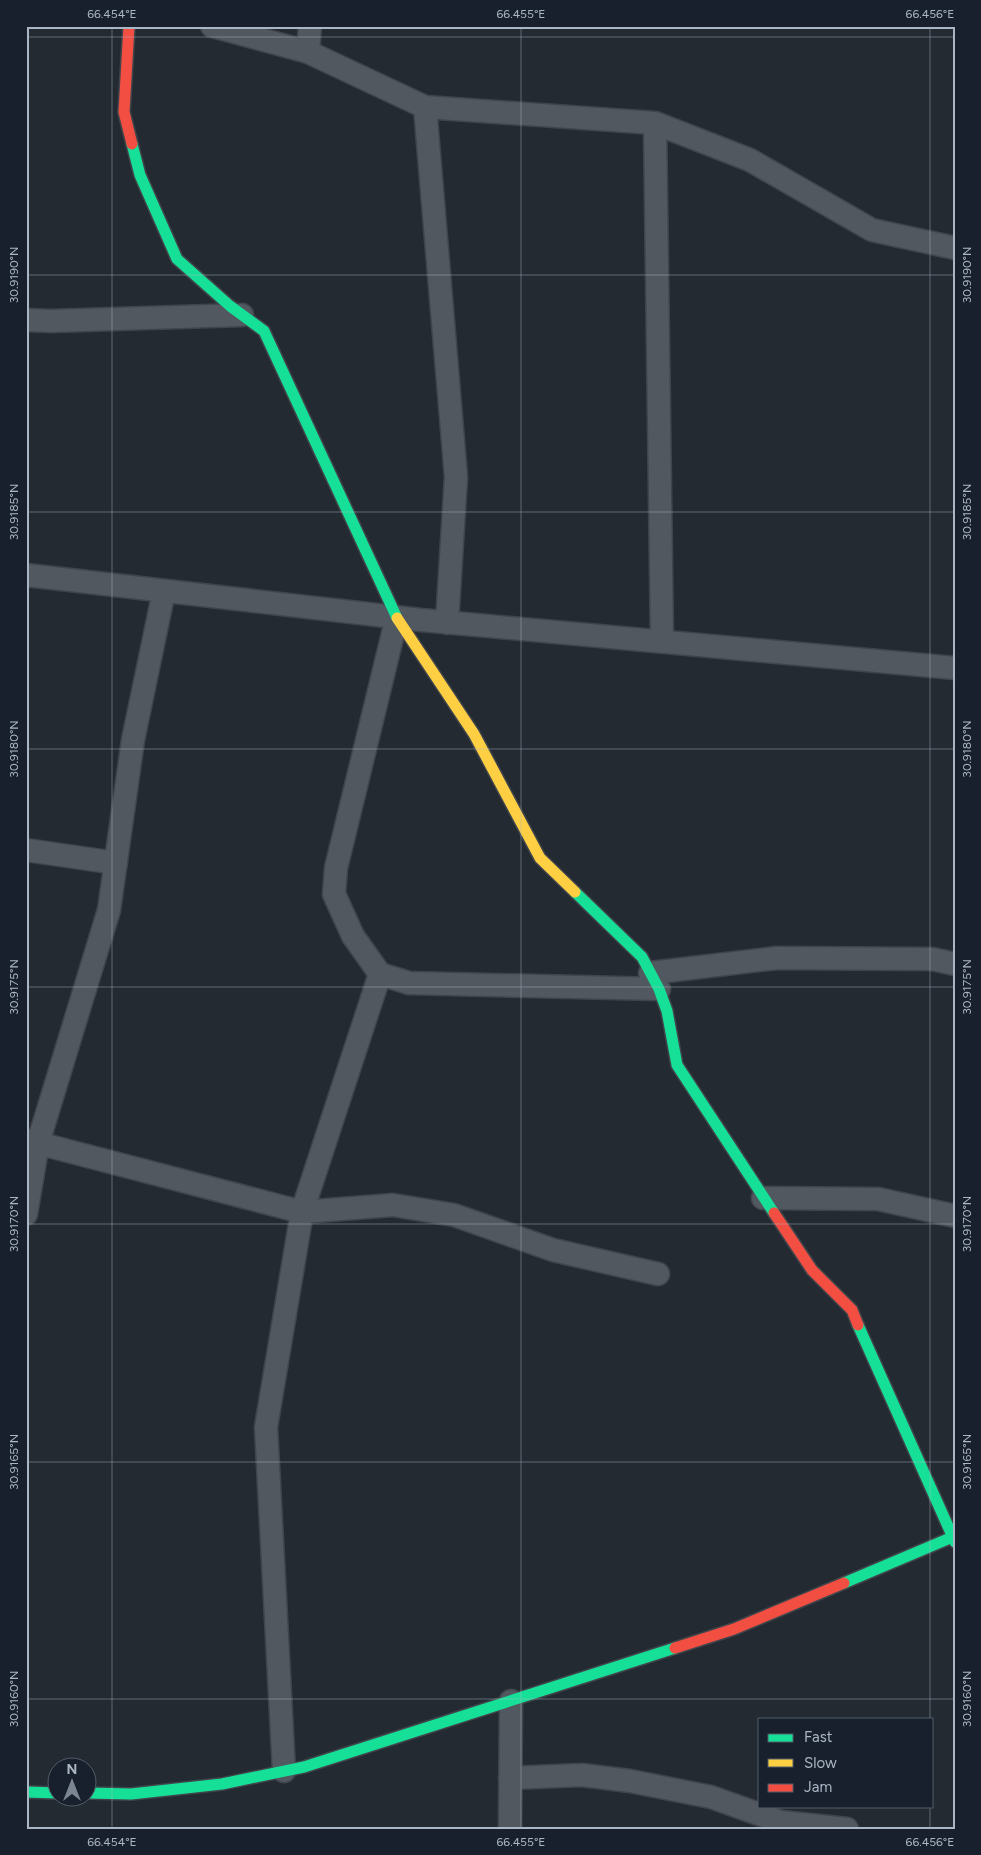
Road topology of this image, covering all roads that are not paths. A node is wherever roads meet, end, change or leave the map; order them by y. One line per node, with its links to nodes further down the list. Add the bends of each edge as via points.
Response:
1 (129, 26): 8 (street, via 124,112 140,175 177,259)
2 (212, 26): 4 (street)
3 (310, 26): 4 (street)
4 (308, 52): 5 (street)
5 (425, 108): 6 (street); 13 (street, via 456,477)
6 (654, 123): 7 (street, via 750,160 872,230); 14 (street)
7 (955, 248)
8 (242, 315): 9 (street); 12 (street, via 264,331)
9 (26, 320)
10 (26, 575): 11 (street)
11 (164, 591): 12 (street); 17 (street, via 133,740)
12 (397, 617): 13 (street); 19 (street, via 336,868 334,894 353,936); 20 (street, via 474,734 540,858 642,957)
13 (447, 623): 14 (street)
14 (662, 641): 15 (street)
15 (955, 668)
16 (26, 850): 17 (street)
17 (116, 863): 21 (street, via 109,910)
18 (955, 964): 20 (street, via 932,959 777,958)
19 (380, 974): 20 (street, via 409,984); 23 (street)
20 (655, 981): 22 (street, via 667,1011 677,1065)
21 (32, 1142): 23 (street); 24 (street)
22 (763, 1198): 25 (street, via 878,1200); 27 (street, via 812,1270 852,1310)
23 (302, 1212): 26 (street, via 393,1205 454,1215 553,1250); 29 (street, via 266,1427)
24 (26, 1214)
25 (955, 1216)
26 (658, 1274)
27 (954, 1538): 28 (street, via 734,1629)
28 (511, 1701): 29 (street); 30 (street)
29 (284, 1771): 33 (street, via 222,1784 131,1794)
30 (510, 1778): 34 (street, via 582,1775 630,1781 711,1797 781,1822); 35 (street)
31 (26, 1792): 32 (street)
32 (48, 1793)
33 (98, 1793)
34 (812, 1827): 36 (street)
35 (510, 1829)
36 (847, 1829)

